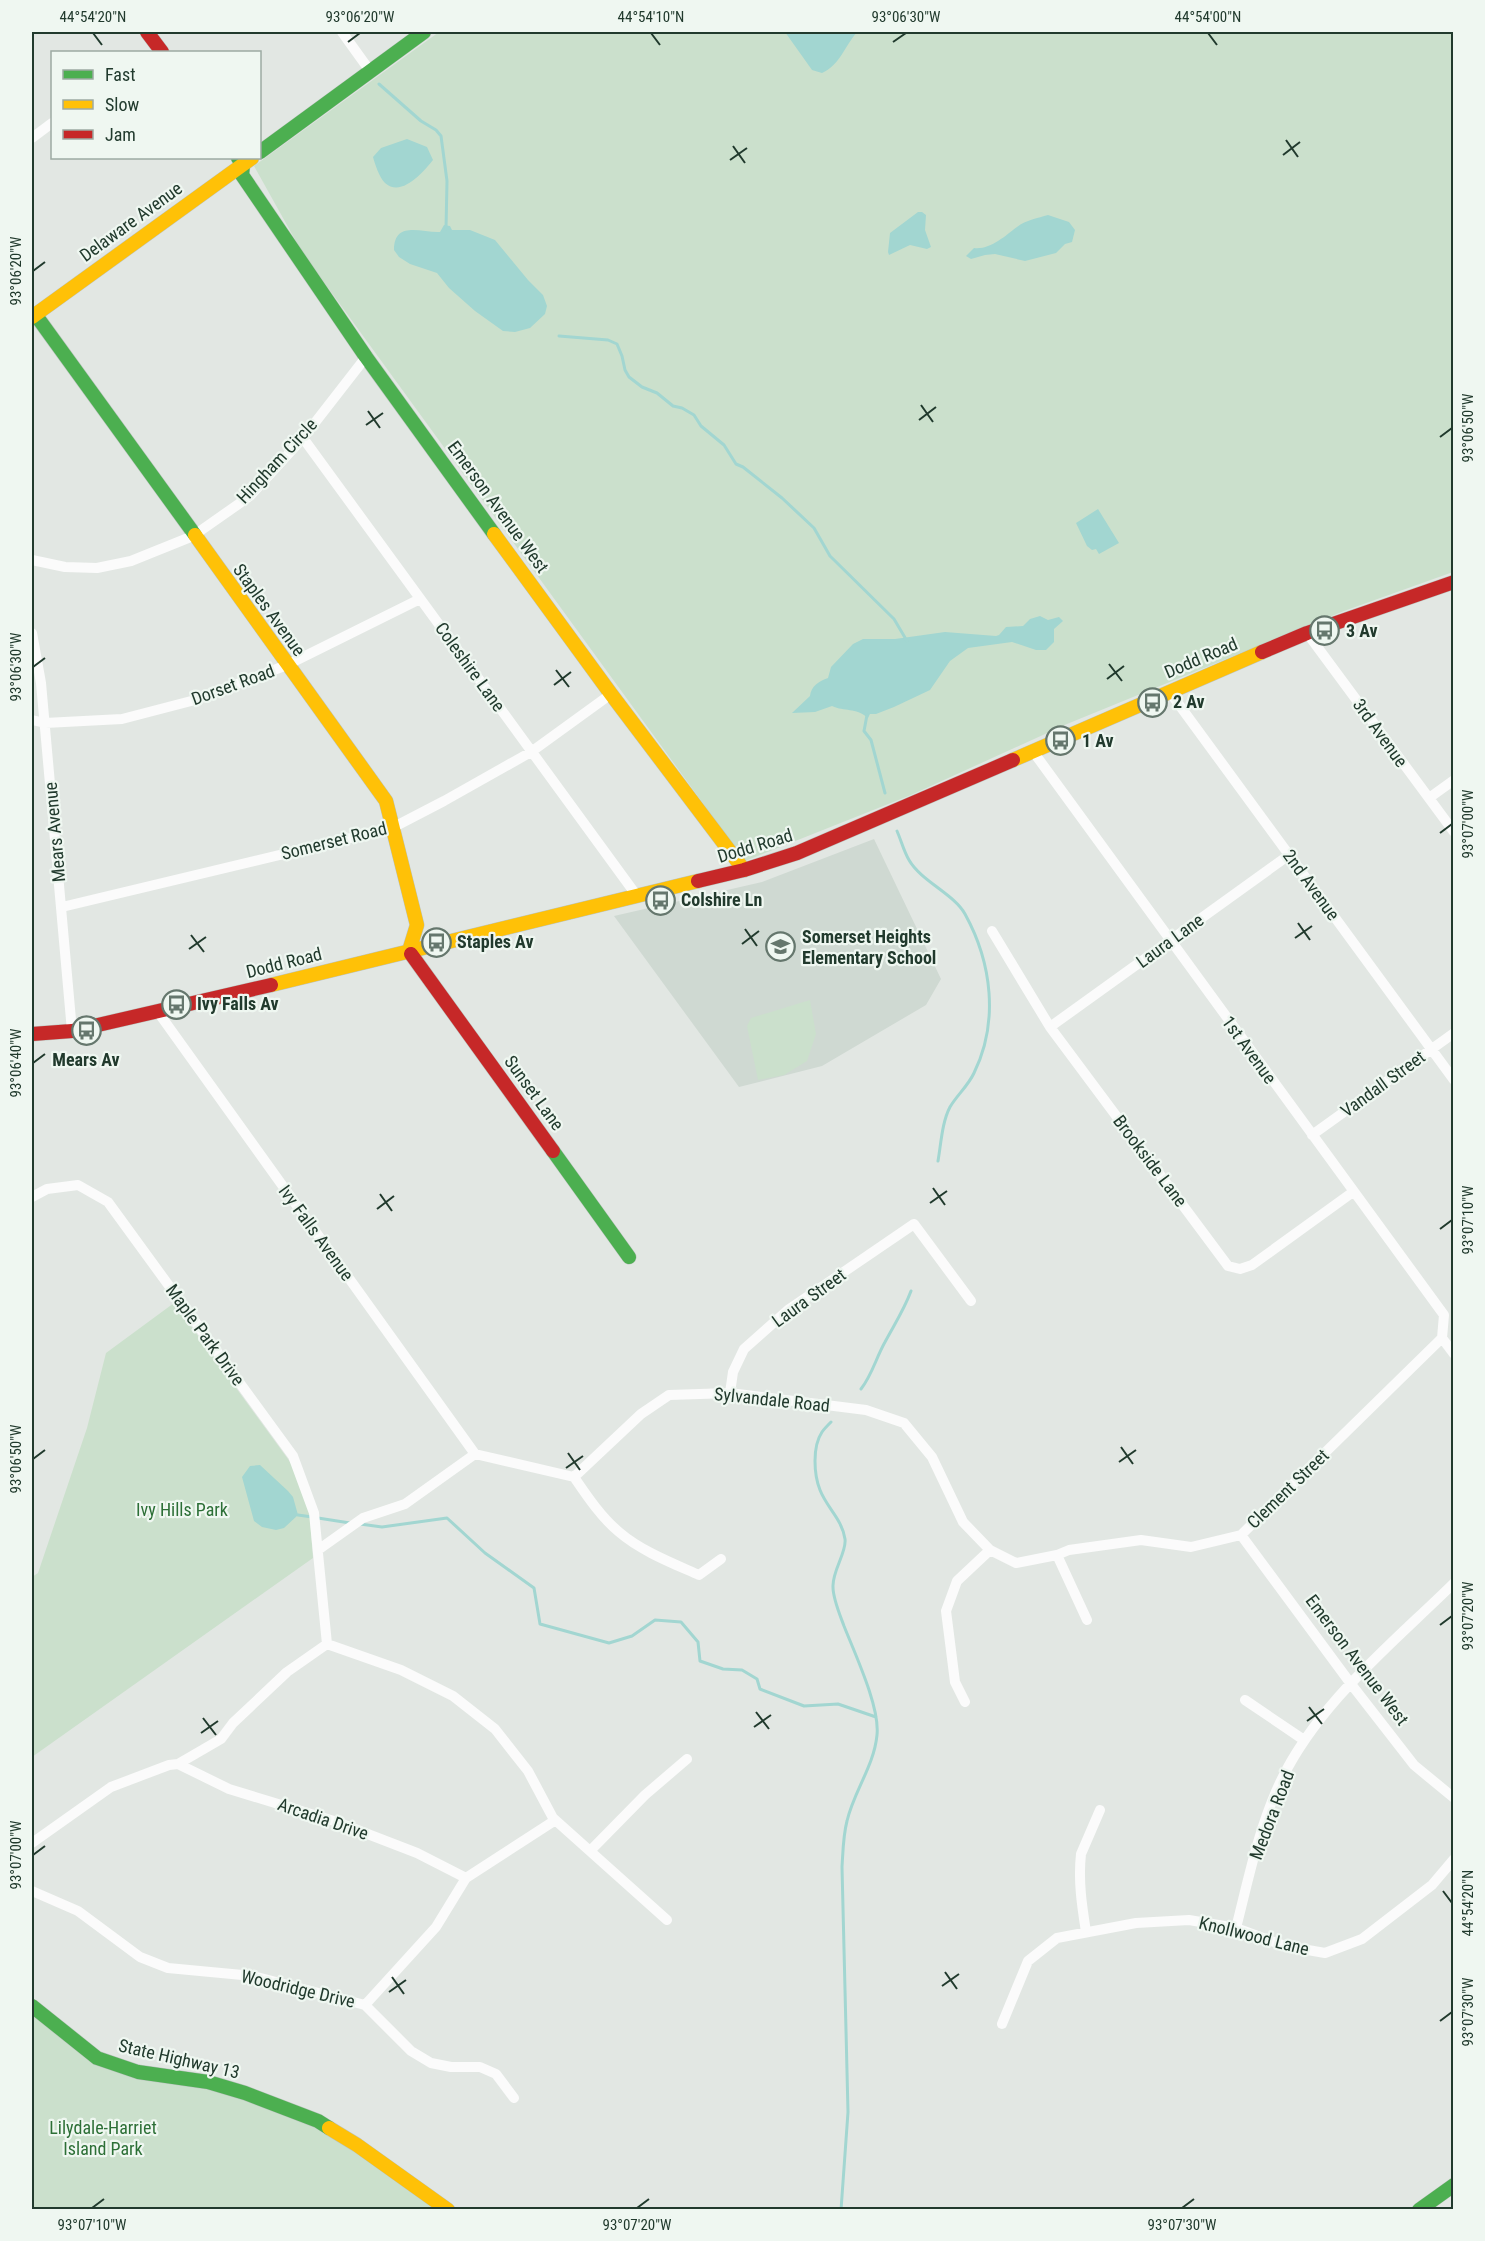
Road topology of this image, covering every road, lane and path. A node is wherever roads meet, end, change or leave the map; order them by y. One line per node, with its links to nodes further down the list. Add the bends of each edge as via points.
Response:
1 (147, 32): 4 (street)
2 (342, 32): 5 (street)
3 (424, 32): 5 (street)
4 (157, 51)
5 (370, 71): 8 (street)
6 (51, 124): 7 (street)
7 (32, 138)
8 (261, 151)
9 (244, 160): 10 (street, Delaware Avenue); 11 (street, Emerson Avenue West, via 242,175)
10 (33, 315): 13 (street, Staples Avenue)
11 (366, 357): 12 (street, Hingham Circle); 21 (street, Emerson Avenue West)
12 (303, 438): 13 (street, Hingham Circle, via 250,496); 16 (street, Coleshire Lane)
13 (193, 536): 14 (street, Hingham Circle, via 131,561 96,568); 19 (street, Staples Avenue)
14 (32, 560)
15 (1454, 582): 18 (street, Dodd Road)
16 (420, 599): 19 (street, Dorset Road); 25 (street, Coleshire Lane)
17 (32, 633): 23 (street, Mears Avenue)
18 (1307, 633): 20 (street, Dodd Road); 27 (street, 3rd Avenue)
19 (286, 665): 23 (street, Dorset Road, via 195,700 122,719); 28 (street, Staples Avenue, via 386,801)
20 (1168, 691): 24 (street, Dodd Road); 30 (street, 2nd Avenue)
21 (611, 694): 25 (street, Somerset Road); 31 (street, Emerson Avenue West)
22 (32, 720): 23 (street, Dorset Road)
23 (45, 723): 33 (street, Mears Avenue)
24 (1032, 750): 31 (street, Dodd Road, via 797,853); 35 (street, 1st Avenue)
25 (531, 752): 28 (street, Somerset Road); 32 (street, Coleshire Lane)
26 (1454, 780): 27 (street)
27 (1429, 798): 29 (street, 3rd Avenue)
28 (392, 828): 33 (street, Somerset Road); 36 (street, Staples Avenue, via 417,925)
29 (1454, 832)
30 (1289, 855): 35 (street, Laura Lane); 42 (street, 2nd Avenue)
31 (744, 870): 32 (street, Dodd Road)
32 (637, 896): 36 (street, Dodd Road)
33 (62, 907): 39 (street, Mears Avenue)
34 (992, 931): 38 (street, Brookside Lane)
35 (1170, 941): 38 (street, Laura Lane); 44 (street, 1st Avenue)
36 (409, 951): 37 (street, Dodd Road); 47 (street, Sunset Lane)
37 (158, 1012): 39 (street, Dodd Road); 52 (street, Ivy Falls Avenue)
38 (1050, 1027): 45 (street, Brookside Lane, via 1228,1266 1240,1269 1252,1265)
39 (72, 1031): 41 (street, Dodd Road)
40 (1454, 1033): 42 (street, Vandall Street)
41 (32, 1034)
42 (1431, 1049): 43 (street, 2nd Avenue); 44 (street, Vandall Street)
43 (1454, 1080)
44 (1312, 1135): 45 (street, 1st Avenue)
45 (1353, 1192): 49 (street, 1st Avenue, via 1444,1315)
46 (32, 1197): 55 (street, Maple Park Drive, via 47,1189 78,1185 108,1202 293,1456 314,1513)
47 (628, 1257)
48 (971, 1301): 51 (street, Laura Street, via 914,1224 788,1310 744,1349 733,1372)
49 (1442, 1338): 50 (street); 54 (street, Clement Street)
50 (1454, 1354)
51 (730, 1393): 53 (street, Sylvandale Road, via 669,1395 641,1414); 56 (street, Sylvandale Road, via 866,1410 904,1423 932,1457 963,1522)
52 (475, 1454): 53 (street); 55 (street, via 405,1504 363,1518)
53 (574, 1477): 58 (street, via 620,1533 658,1556 699,1575)
54 (1241, 1534): 57 (street, Clement Street, via 1191,1547 1141,1540); 62 (street, Emerson Avenue West)
55 (318, 1550): 61 (street)
56 (990, 1550): 57 (street, Sylvandale Road, via 1016,1563); 64 (street, via 957,1581 946,1611 955,1682)
57 (1058, 1555): 60 (street)
58 (721, 1559)
59 (1454, 1583): 62 (street, Medora Road)
60 (1087, 1620)
61 (327, 1644): 67 (street, via 287,1672 221,1739); 70 (street, via 401,1670 453,1696 495,1729 528,1771)
62 (1351, 1684): 65 (street, Medora Road); 68 (street, Emerson Avenue West, via 1414,1765)
63 (1245, 1700): 65 (street)
64 (965, 1702)
65 (1304, 1740): 77 (street, Medora Road, via 1274,1798)
66 (687, 1759): 72 (street)
67 (178, 1764): 71 (street, via 111,1787); 74 (street, Arcadia Drive, via 229,1789 334,1821 417,1853)
68 (1454, 1798)
69 (1100, 1810): 78 (street, via 1081,1854 1078,1878)
70 (553, 1818): 72 (street); 74 (street, via 554,1821)
71 (32, 1843)
72 (590, 1851): 76 (street)
73 (1454, 1859): 77 (street, Knollwood Lane, via 1432,1885 1362,1939 1324,1953 1285,1946)
74 (466, 1878): 79 (street, via 436,1927)
75 (32, 1892): 79 (street, Woodridge Drive, via 78,1911 140,1957 168,1968 254,1976)
76 (667, 1920)
77 (1236, 1928): 78 (street, Knollwood Lane, via 1189,1920 1136,1923)
78 (1086, 1932): 81 (street, Knollwood Lane, via 1057,1938 1028,1961)
79 (365, 2005): 82 (street, Woodridge Drive, via 411,2051 430,2063 480,2067 496,2074)
80 (32, 2006): 84 (street, State Highway 13, via 80,2046 106,2061 138,2072 208,2082 245,2092 318,2121)
81 (1002, 2024)
82 (514, 2098)
83 (1454, 2185): 85 (street)
84 (448, 2210)
85 (1419, 2210)

